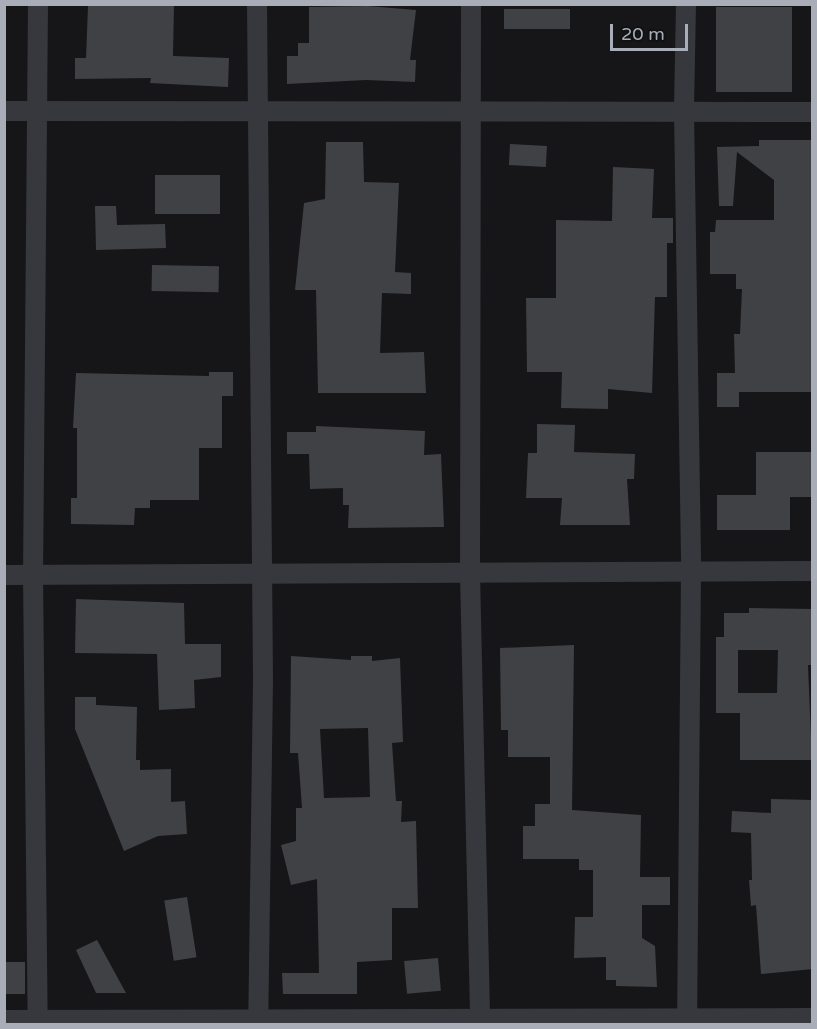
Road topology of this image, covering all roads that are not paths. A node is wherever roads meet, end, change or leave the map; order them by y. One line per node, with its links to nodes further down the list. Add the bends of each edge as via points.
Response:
1 (38, 4): 6 (street)
2 (257, 4): 7 (street)
3 (471, 4): 8 (street)
4 (686, 4): 9 (street)
5 (4, 111): 6 (street)
6 (38, 111): 7 (street); 14 (street)
7 (258, 112): 8 (street); 15 (street)
8 (474, 112): 9 (street); 13 (street)
9 (684, 112): 10 (street); 12 (street)
10 (813, 112)
11 (813, 571): 12 (street)
12 (691, 572): 13 (street); 20 (street)
13 (470, 573): 15 (street); 19 (street)
14 (33, 574): 15 (street); 16 (street); 21 (street)
15 (261, 574): 22 (street)
16 (4, 575)
17 (813, 1018): 20 (street)
18 (4, 1020): 21 (street)
19 (480, 1021): 20 (street); 22 (street)
20 (687, 1021)
21 (38, 1022): 22 (street)
22 (257, 1022)

